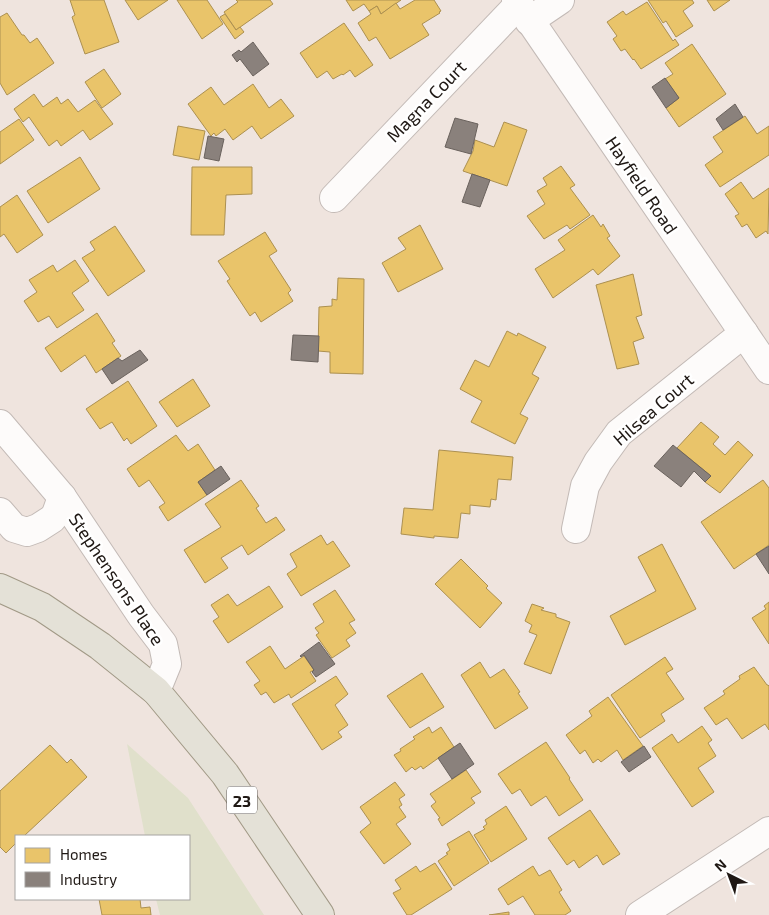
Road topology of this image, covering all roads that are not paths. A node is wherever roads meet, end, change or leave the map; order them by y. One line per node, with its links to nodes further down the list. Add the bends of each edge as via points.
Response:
1 (560, 0): 2 (street, Magna Court)
2 (521, 8): 3 (street, Magna Court); 4 (street, Hayfield Road)
3 (334, 198)
4 (744, 333): 5 (street, Hayfield Road); 9 (street, Hilsea Court, via 619,433 585,486)
5 (769, 370)
6 (0, 424): 7 (street, Stephensons Place)
7 (62, 497): 8 (street, Stephensons Place, via 52,519 27,532 14,528); 11 (street, Stephensons Place, via 163,644 167,664)
8 (0, 512)
9 (576, 529)
10 (0, 588): 11 (main road, 23, via 42,607 100,646)
11 (156, 691): 13 (main road, 23, via 225,774)
12 (769, 831): 14 (street)
13 (320, 915)
14 (640, 915)

